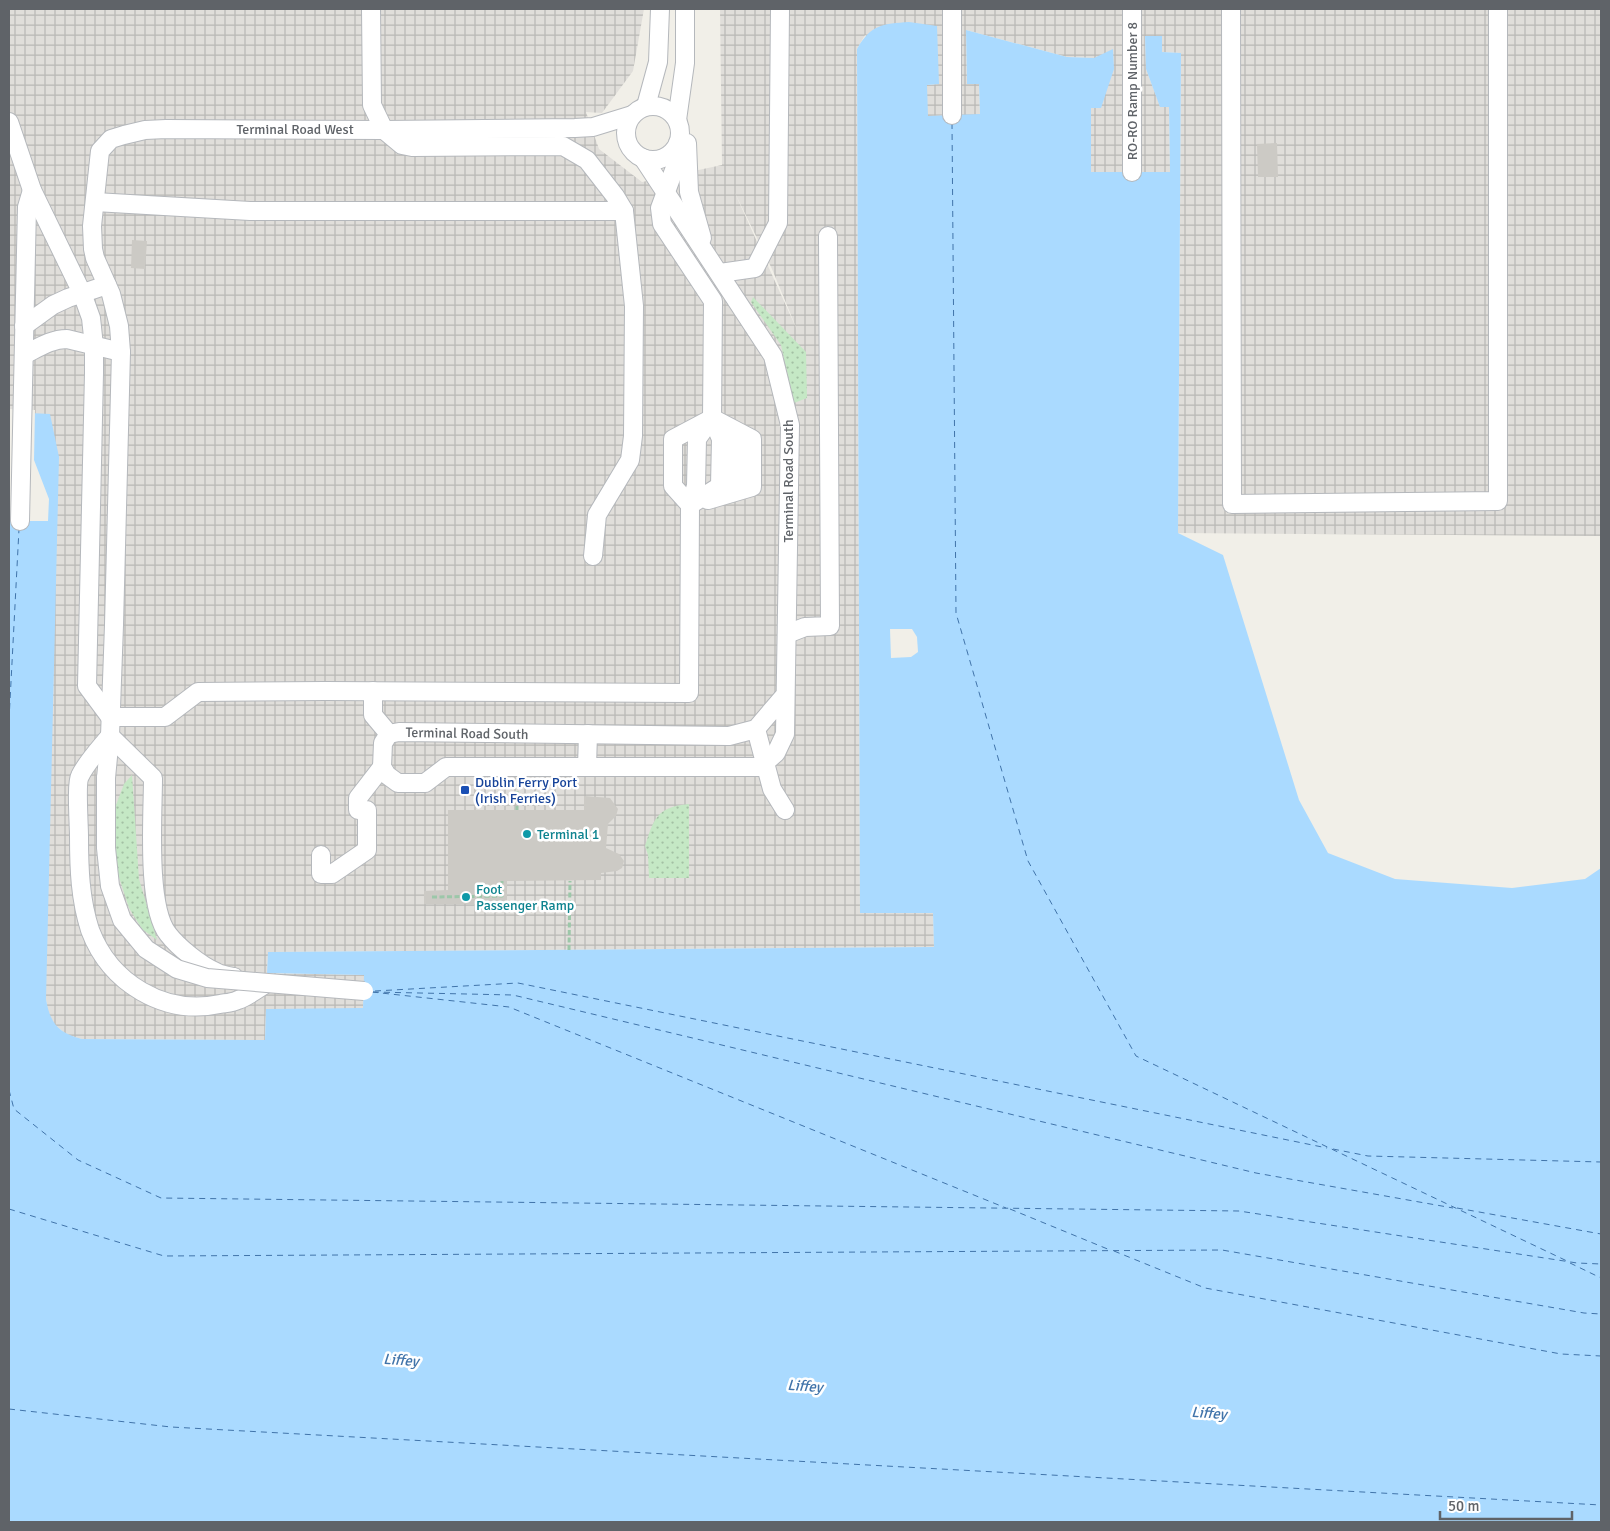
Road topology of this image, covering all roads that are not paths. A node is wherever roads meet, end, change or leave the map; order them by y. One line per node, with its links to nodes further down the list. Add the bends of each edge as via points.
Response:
1 (371, 9): 12 (street, via 372,105)
2 (660, 9): 9 (street, via 658,62)
3 (685, 9): 13 (street, Terminal Road South, via 685,63)
4 (780, 9): 22 (street, via 778,223 755,268)
5 (1132, 9): 15 (street, RO-RO Ramp Number 8)
6 (1231, 9): 7 (street, via 1232,504 1498,501)
7 (1498, 9)
8 (952, 15): 10 (street)
9 (639, 110): 12 (street, Terminal Road West, via 593,127); 13 (street, via 655,106 664,108 671,113); 14 (street, via 625,130 629,146)
10 (952, 115)
11 (9, 122): 16 (street)
12 (384, 130): 18 (street, Terminal Road West, via 145,130 111,139 100,151); 19 (street, via 402,145 412,147 563,146 587,160)
13 (678, 131): 14 (street, via 667,156); 17 (street, via 677,162); 21 (street, Terminal Road South, via 686,139 689,192)
14 (643, 158): 17 (street, Terminal Road South)
15 (1132, 172)
16 (32, 190): 24 (street); 25 (street, via 27,207)
17 (666, 191): 21 (street, Terminal Road South); 29 (street, via 660,208 662,224 713,301)
18 (95, 202): 19 (street, via 250,211); 23 (street, Terminal Road West, via 93,249)
19 (624, 211): 33 (street, via 634,306 633,436 630,460 597,515)
20 (828, 236): 34 (street, via 830,626 805,627)
21 (708, 258): 22 (street, Terminal Road South)
22 (720, 274): 34 (street, Terminal Road South, via 773,356 790,425)
23 (107, 285): 24 (street); 27 (street, Terminal Road West, via 119,326)
24 (82, 293): 25 (street, via 45,310); 26 (street, via 91,318)
25 (24, 326): 28 (street)
26 (94, 346): 27 (street); 28 (street, via 59,339); 37 (street, via 87,686)
27 (121, 352): 37 (street, Terminal Road West)
28 (24, 355): 32 (street)
29 (712, 418): 30 (street); 30 (street, via 752,439); 31 (street, via 697,439 696,486); 31 (street, via 673,439 673,486)
30 (736, 487): 31 (street); 31 (street)
31 (690, 505): 35 (street, via 689,693)
32 (20, 521)
33 (592, 556)
34 (787, 634): 36 (street, Terminal Road South)
35 (373, 691): 37 (street, via 198,692 165,717); 39 (street, via 373,716)
36 (785, 695): 38 (street); 42 (street, Terminal Road South, via 785,734 776,753)
37 (110, 717): 41 (street, Terminal Road West)
38 (756, 729): 40 (street, Terminal Road South, via 729,736); 42 (street)
39 (389, 734): 40 (street, Terminal Road South); 43 (street, Terminal Road South, via 383,743)
40 (588, 734): 44 (street)
41 (110, 736): 47 (street, via 153,778 153,881 158,911 167,933 187,953 216,972); 47 (street, via 79,777 82,902 101,951 132,986 155,999 180,1006 210,1006 238,1001); 47 (street, Terminal Road West, bridge, via 106,778 106,848 110,886 122,920 146,949 177,969 207,978 364,991)
42 (765, 763): 44 (street, via 760,768); 45 (street, via 772,789)
43 (382, 767): 44 (street, via 398,783 426,783 446,767); 46 (street, via 358,798 358,810 367,810 367,850 332,874 321,874)
44 (587, 767)
45 (785, 810)
46 (321, 855)
47 (264, 985)

